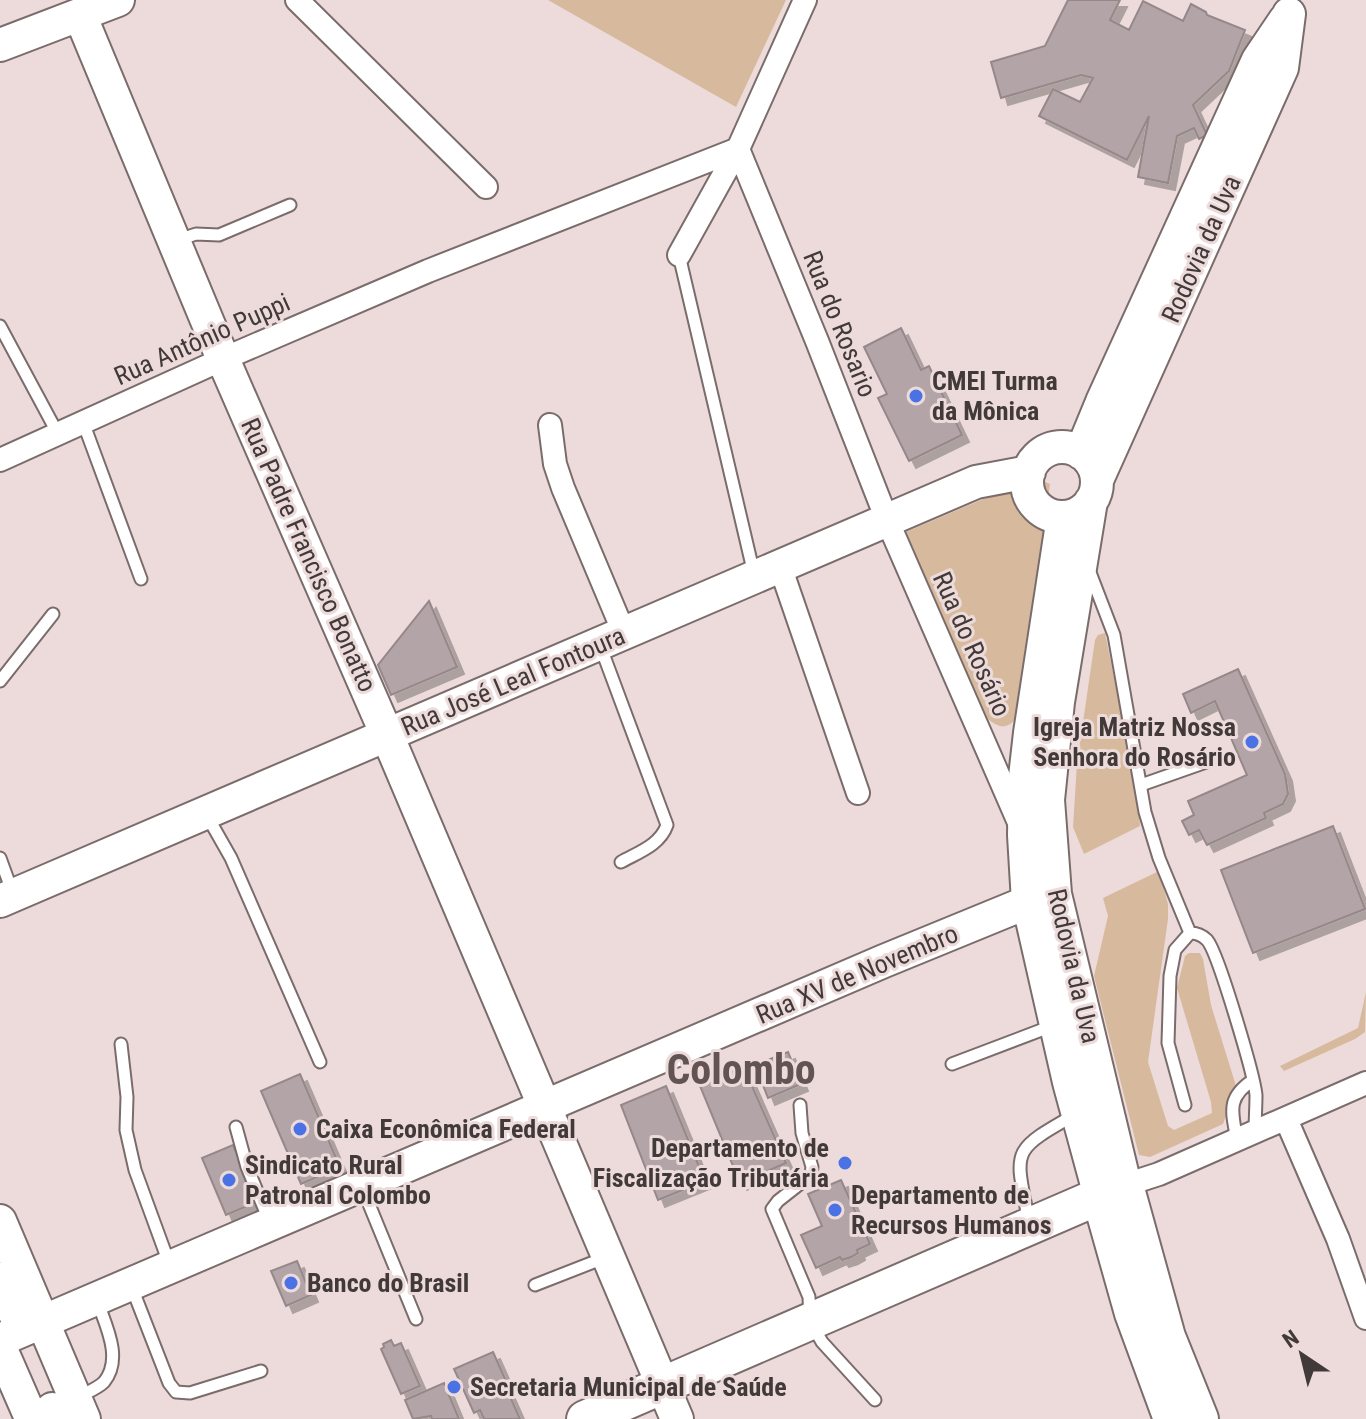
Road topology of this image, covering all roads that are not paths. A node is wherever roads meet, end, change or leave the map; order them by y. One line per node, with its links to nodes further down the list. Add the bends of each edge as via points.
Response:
1 (118, 0): 5 (street)
2 (297, 0): 8 (street)
3 (805, 0): 7 (street)
4 (1283, 5): 19 (street, Rodovia da Uva, via 1102,402)
5 (77, 8): 6 (street); 10 (street, Rua Padre Francisco Bonatto)
6 (0, 45)
7 (738, 149): 11 (street); 13 (street, Rua Antônio Puppi, via 428,271); 21 (street, Rua do Rosario)
8 (486, 187)
9 (290, 205): 10 (lane, via 219,235 196,234)
10 (174, 242): 13 (street, Rua Padre Francisco Bonatto)
11 (679, 255): 23 (lane)
12 (0, 326): 16 (lane)
13 (223, 359): 14 (street, Rua Antônio Puppi); 28 (street, Rua Padre Francisco Bonatto)
14 (83, 422): 16 (street, Rua Antônio Puppi); 24 (lane)
15 (550, 425): 26 (street, via 555,464)
16 (58, 434): 17 (street, Rua Antônio Puppi)
17 (0, 460)
18 (1029, 472): 19 (street, via 1034,462 1061,447); 20 (street, via 1034,503); 21 (street, Rua José Leal Fontoura, via 976,482)
19 (1090, 478): 20 (street, via 1074,515); 22 (street, Rodovia da Uva)
20 (1063, 517): 33 (street, Rodovia da Uva, via 1030,733)
21 (887, 520): 23 (street, Rua José Leal Fontoura); 33 (street, Rua do Rosário)
22 (1082, 551): 30 (lane, via 1114,635); 37 (street, Rodovia da Uva, via 1058,702)
23 (767, 572): 26 (street, Rua José Leal Fontoura); 31 (street)
24 (141, 579)
25 (53, 614): 27 (lane)
26 (612, 638): 28 (street, Rua José Leal Fontoura); 35 (lane, via 667,825 655,843)
27 (0, 681)
28 (387, 735): 32 (street, Rua José Leal Fontoura); 47 (street, Rua Padre Francisco Bonatto)
29 (1212, 760): 30 (lane)
30 (1141, 785): 38 (lane, via 1159,858)
31 (858, 793)
32 (205, 813): 36 (street, Rua José Leal Fontoura); 41 (lane, via 231,858)
33 (1024, 835): 37 (street, Rodovia da Uva)
34 (0, 858): 36 (lane)
35 (621, 862)
36 (7, 898)
37 (1042, 898): 39 (street, Rodovia da Uva); 47 (street, Rua XV de Novembro); 53 (street, Rodovia da Uva)
38 (1190, 933): 43 (lane, via 1208,941); 46 (lane, via 1175,950 1168,1043)
39 (1057, 1025): 42 (lane); 48 (street, Rodovia da Uva)
40 (121, 1044): 58 (lane, via 126,1130)
41 (320, 1062)
42 (952, 1064)
43 (1253, 1080): 51 (lane, via 1256,1093); 51 (lane, via 1239,1089 1232,1109)
44 (1366, 1083): 49 (street)
45 (800, 1105): 65 (lane, via 811,1175 772,1209 809,1297)
46 (1185, 1105)
47 (545, 1109): 52 (street, Rua XV de Novembro); 57 (street, Rua Padre Francisco Bonatto)
48 (1077, 1113): 53 (street, Rodovia da Uva); 56 (lane, via 1042,1133 1024,1148 1018,1162)
49 (1286, 1119): 51 (street); 63 (street)
50 (236, 1127): 55 (lane)
51 (1246, 1137): 53 (street)
52 (362, 1186): 55 (street, Rua XV de Novembro); 64 (lane)
53 (1112, 1190): 56 (main road); 73 (main road, Rodovia da Uva, via 1133,1313); 74 (main road, Rodovia da Uva)
54 (0, 1221): 66 (street)
55 (271, 1225): 58 (street, Rua XV de Novembro)
56 (1029, 1227): 65 (main road)
57 (608, 1256): 60 (lane); 68 (street, Rua Padre Francisco Bonatto)
58 (171, 1267): 59 (street, Rua XV de Novembro)
59 (131, 1284): 62 (street, Rua XV de Novembro); 67 (lane, via 176,1392 190,1393)
60 (535, 1285)
61 (2, 1287): 66 (street)
62 (96, 1299): 66 (street, Rua XV de Novembro); 70 (lane, via 111,1340 110,1371 103,1383)
63 (1366, 1318)
64 (416, 1319)
65 (810, 1321): 68 (main road); 69 (lane, via 822,1342)
66 (16, 1335): 70 (street); 70 (street)
67 (261, 1371)
68 (663, 1385): 71 (main road); 72 (street, Rua Padre Francisco Bonatto)
69 (875, 1400)
70 (55, 1414)
71 (585, 1419)
72 (677, 1419)
73 (1172, 1419)
74 (1200, 1419)

